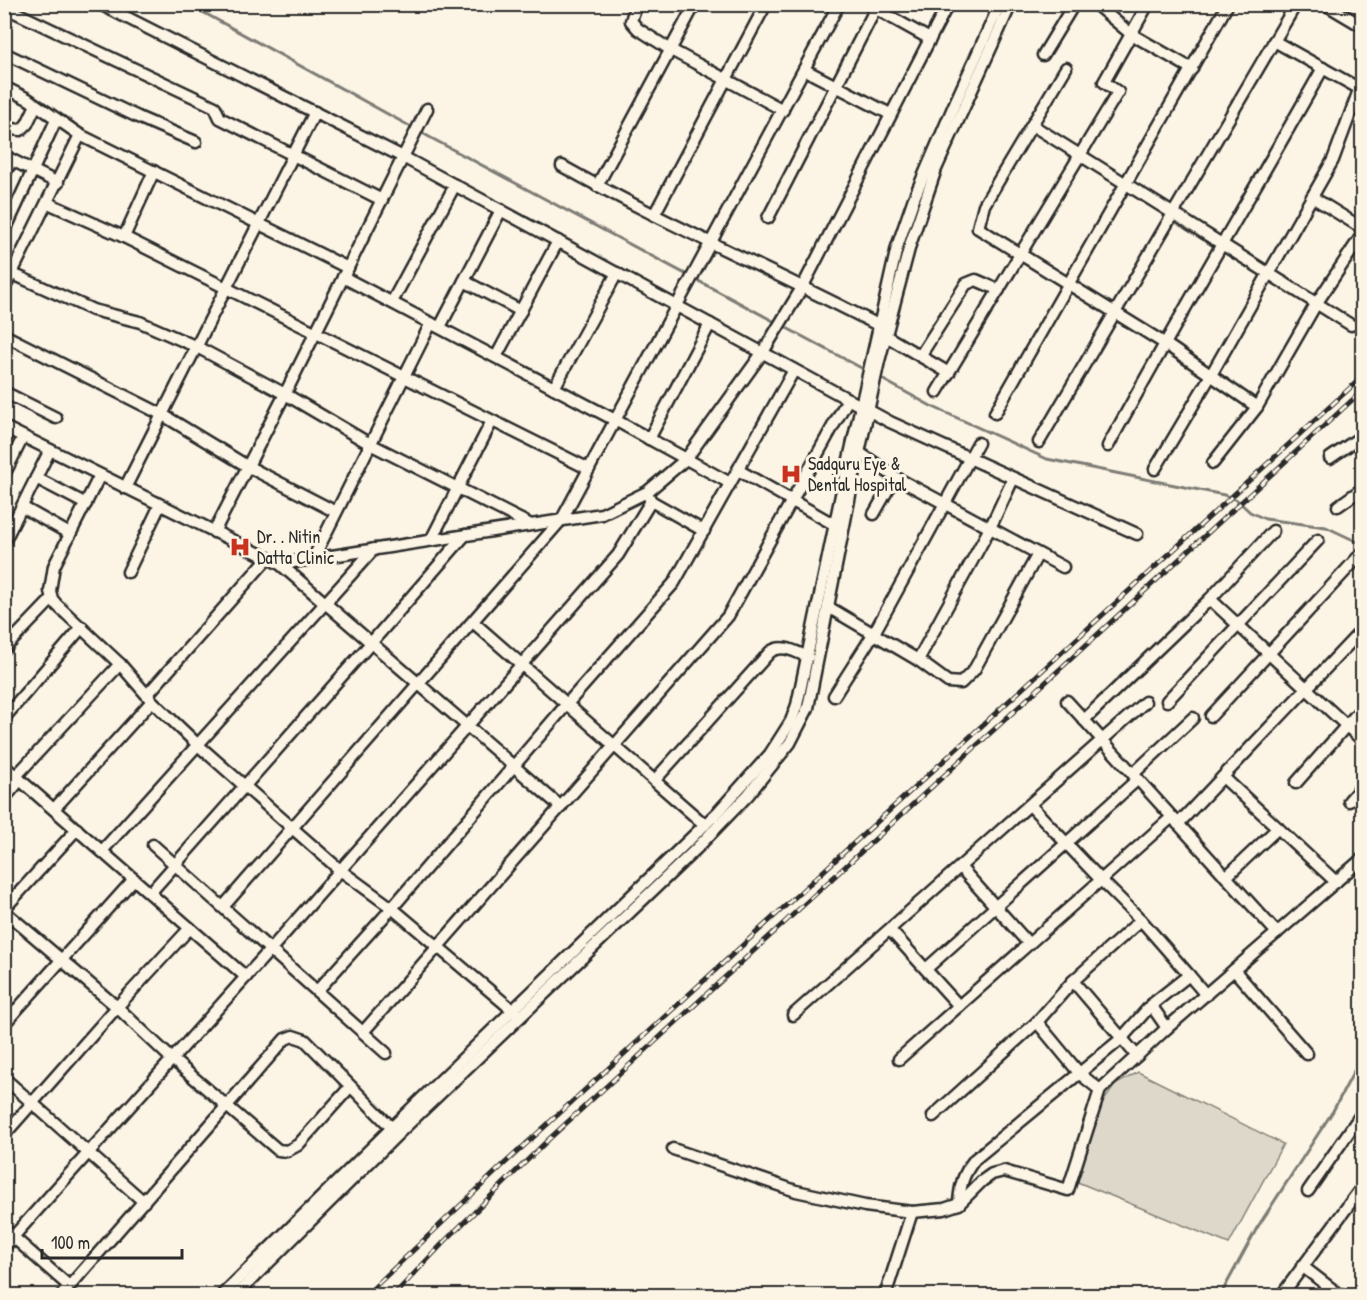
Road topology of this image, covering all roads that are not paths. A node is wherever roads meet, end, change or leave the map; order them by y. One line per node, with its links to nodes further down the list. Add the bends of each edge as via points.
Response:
1 (100, 4): 35 (street)
2 (636, 4): 21 (street, via 632,21)
3 (695, 4): 21 (street)
4 (766, 4): 28 (street)
5 (839, 4): 27 (street)
6 (948, 4): 19 (street)
7 (1000, 4): 87 (street, via 914,198)
8 (1011, 4): 91 (street, via 933,177 910,244)
9 (1074, 4): 23 (street)
10 (1095, 4): 18 (street)
11 (1148, 4): 18 (street)
12 (1228, 4): 26 (street)
13 (1296, 4): 20 (street)
14 (1325, 4): 17 (street)
15 (4, 7): 42 (street, via 215,107 220,118)
16 (877, 7): 19 (street); 29 (street)
17 (1362, 26)
18 (1131, 34): 26 (street); 43 (street, via 1104,82 1118,92)
19 (930, 39): 36 (street)
20 (1275, 41): 25 (street); 58 (street)
21 (670, 50): 28 (street); 53 (street)
22 (4, 53): 41 (street)
23 (1043, 55)
24 (1066, 68): 38 (street)
25 (1323, 68): 30 (street); 68 (street)
26 (1192, 69): 51 (street)
27 (805, 70): 29 (street); 34 (street)
28 (726, 80): 34 (street); 59 (street)
29 (836, 86): 36 (street); 60 (street)
30 (1361, 86): 54 (street, via 1333,160)
31 (4, 87): 32 (street)
32 (36, 105): 37 (street); 39 (street, via 21,129)
33 (427, 109): 45 (street)
34 (783, 110): 67 (street)
35 (315, 112): 42 (street); 45 (street)
36 (890, 114): 76 (street)
37 (56, 120): 40 (street); 47 (street)
38 (1032, 125): 43 (street); 69 (street, via 984,205 978,228)
39 (4, 126)
40 (80, 135): 48 (street); 50 (street)
41 (196, 141)
42 (293, 154): 55 (street); 61 (street)
43 (1080, 154): 51 (street); 69 (street)
44 (8, 158): 47 (street); 49 (street)
45 (403, 158): 52 (street); 55 (street)
46 (562, 166): 53 (street)
47 (33, 171): 50 (street); 62 (street)
48 (154, 171): 61 (street); 65 (street)
49 (4, 175)
50 (58, 183): 56 (street)
51 (1127, 184): 58 (street); 75 (street)
52 (455, 185): 57 (street); 80 (street)
53 (597, 186): 59 (street)
54 (1312, 197): 63 (street); 73 (street)
55 (382, 200): 71 (street)
56 (48, 203): 65 (street); 70 (street)
57 (501, 210): 66 (street); 74 (street)
58 (1174, 213): 68 (street); 84 (street)
59 (654, 215): 67 (street)
60 (768, 218)
61 (259, 223): 71 (street); 77 (street)
62 (7, 226)
63 (1362, 228)
64 (1362, 235): 81 (street)
65 (124, 237): 77 (street)
66 (558, 241): 72 (street); 83 (street)
67 (710, 244): 76 (street); 82 (street)
68 (1224, 244): 73 (street); 92 (street)
69 (1021, 254): 75 (street); 79 (street)
70 (8, 272): 78 (street); 93 (street, via 93,310 140,322)
71 (346, 272): 80 (street); 89 (street)
72 (617, 273): 82 (street); 102 (street)
73 (1269, 273): 81 (street); 100 (street)
74 (464, 281): 83 (street); 86 (street)
75 (1069, 282): 84 (street); 109 (street)
76 (804, 286): 87 (street); 94 (street)
77 (226, 288): 89 (street); 93 (street)
78 (4, 289)
79 (999, 290): 95 (street, via 976,280 966,284); 99 (street)
80 (392, 302): 86 (street)
81 (1316, 304): 88 (street); 107 (street)
82 (676, 306): 85 (street); 112 (street)
83 (521, 311): 96 (street)
84 (1116, 312): 92 (street); 119 (street)
85 (710, 324): 94 (street); 117 (street)
86 (435, 325): 96 (street); 101 (street)
87 (878, 325): 97 (street)
88 (1351, 325)
89 (315, 333): 101 (street); 105 (street)
90 (4, 335): 110 (street)
91 (886, 336): 95 (street); 97 (street)
92 (1164, 343): 100 (street); 121 (street)
93 (196, 347): 105 (street); 110 (street)
94 (763, 352): 98 (street); 125 (street)
95 (920, 356): 99 (street)
96 (496, 357): 102 (street)
97 (875, 360): 108 (street)
98 (794, 370): 106 (street); 131 (street)
99 (949, 373): 104 (street)
100 (1211, 375): 107 (street); 130 (street)
101 (403, 377): 113 (street); 120 (street)
102 (554, 388): 112 (street)
103 (4, 392): 111 (street)
104 (937, 392)
105 (285, 394): 120 (street); 128 (street)
106 (848, 399): 108 (street); 142 (street)
107 (1257, 407): 127 (street)
108 (865, 409): 123 (street); 126 (street); 152 (street)
109 (995, 412)
110 (163, 415): 128 (street); 138 (street)
111 (56, 418)
112 (615, 420): 117 (street); 129 (street)
113 (492, 421): 129 (street); 139 (street)
114 (4, 428): 116 (street)
115 (1362, 436): 124 (street)
116 (23, 437): 122 (street); 133 (street)
117 (650, 439): 125 (street)
118 (978, 442): 126 (street)
119 (1039, 442)
120 (370, 444): 139 (street); 148 (street)
121 (1108, 446)
122 (50, 450): 132 (street); 135 (street)
123 (860, 453): 134 (street); 174 (street)
124 (1330, 458)
125 (686, 459): 137 (street); 141 (street)
126 (969, 459): 136 (street); 143 (street)
127 (1213, 463)
128 (248, 466): 148 (street); 154 (street)
129 (589, 469): 150 (street)
130 (1155, 469)
131 (738, 470): 137 (street); 142 (street)
132 (100, 475): 138 (street); 144 (street)
133 (4, 476)
134 (895, 477): 143 (street); 149 (street)
135 (36, 478): 144 (street); 147 (street)
136 (1013, 480): 153 (street); 158 (street)
137 (730, 483): 155 (street)
138 (126, 488): 145 (street)
139 (458, 488): 151 (street); 160 (street)
140 (1362, 489): 146 (street)
141 (649, 496): 150 (street, via 602,514); 155 (street); 186 (street, via 618,555)
142 (792, 501): 152 (street); 205 (street, via 728,616)
143 (944, 503): 153 (street); 179 (street)
144 (86, 504): 157 (street)
145 (160, 505): 154 (street); 170 (street)
146 (1338, 506)
147 (22, 507): 157 (street); 162 (street)
148 (336, 512): 167 (street)
149 (874, 514)
150 (562, 519): 151 (street); 175 (street)
151 (529, 524): 159 (street)
152 (835, 525): 183 (street)
153 (990, 528): 165 (street); 184 (street)
154 (214, 531): 166 (street)
155 (704, 531): 194 (street, via 674,583)
156 (1273, 531): 172 (street)
157 (70, 534): 171 (street, via 51,573)
158 (1137, 534)
159 (465, 535): 160 (street); 180 (street)
160 (430, 540): 163 (street)
161 (1318, 540): 176 (street)
162 (4, 542)
163 (374, 549): 167 (street); 173 (street)
164 (1362, 553): 182 (street)
165 (1038, 554): 169 (street); 184 (street, via 974,670 961,683 948,682)
166 (268, 558): 168 (street); 190 (street)
167 (313, 559): 168 (street)
168 (280, 564): 173 (street)
169 (1064, 567)
170 (128, 572)
171 (52, 599): 177 (street); 181 (street)
172 (1210, 599): 176 (street); 199 (street)
173 (325, 603): 180 (street); 204 (street)
174 (828, 607): 179 (street); 259 (street, via 808,708 778,760 696,849)
175 (473, 622): 186 (street); 187 (street)
176 (1239, 625): 182 (street); 192 (street)
177 (82, 627): 185 (street); 197 (street)
178 (1362, 630): 188 (street)
179 (874, 633): 184 (street); 189 (street)
180 (372, 643): 187 (street); 213 (street)
181 (4, 649)
182 (1270, 654): 188 (street); 196 (street)
183 (808, 657): 211 (street, via 781,647 770,651); 221 (street, via 797,705 781,739)
184 (918, 660)
185 (120, 664): 190 (street); 210 (street)
186 (521, 664): 194 (street); 201 (street)
187 (418, 684): 201 (street); 222 (street)
188 (1308, 689): 200 (street); 209 (street)
189 (834, 696)
190 (149, 698): 204 (street); 219 (street)
191 (1067, 700): 199 (street)
192 (1167, 701)
193 (1145, 702): 202 (street)
194 (567, 704): 205 (street); 207 (street)
195 (1362, 708): 200 (street)
196 (1211, 716)
197 (4, 718)
198 (1193, 718): 208 (street)
199 (1084, 720): 202 (street)
200 (1346, 725): 203 (street); 212 (street)
201 (467, 726): 207 (street); 231 (street)
202 (1102, 740): 208 (street); 217 (street)
203 (1362, 740)
204 (198, 745): 213 (street); 227 (street)
205 (615, 745): 211 (street); 218 (street)
206 (4, 766): 210 (street)
207 (514, 767): 218 (street); 239 (street)
208 (1136, 777): 220 (street); 225 (street)
209 (1223, 777): 220 (street); 223 (street)
210 (18, 778): 215 (street); 219 (street)
211 (655, 780): 221 (street)
212 (1296, 783)
213 (244, 786): 222 (street); 229 (street)
214 (1362, 786): 216 (street)
215 (4, 799)
216 (1349, 801)
217 (1030, 804): 225 (street); 230 (street)
218 (561, 807): 246 (street)
219 (54, 809): 224 (street)
220 (1175, 821): 232 (street); 234 (street)
221 (705, 825): 259 (street)
222 (292, 828): 231 (street); 238 (street)
223 (1278, 828): 232 (street); 235 (street)
224 (77, 829): 227 (street); 240 (street)
225 (1066, 843): 234 (street); 237 (street)
226 (153, 845): 229 (street)
227 (102, 851): 233 (street)
228 (1362, 859): 235 (street)
229 (175, 865): 236 (street); 238 (street)
230 (960, 867): 237 (street); 243 (street)
231 (340, 870): 239 (street); 247 (street)
232 (1226, 877): 244 (street)
233 (134, 879): 236 (street); 248 (street)
234 (1101, 880): 241 (street); 245 (street)
235 (1336, 882): 244 (street)
236 (150, 892): 242 (street)
237 (996, 906): 245 (street); 249 (street)
238 (223, 907): 247 (street)
239 (392, 908): 246 (street); 254 (street)
240 (4, 910): 248 (street)
241 (1141, 920): 251 (street); 253 (street)
242 (190, 928): 252 (street); 258 (street)
243 (890, 930): 249 (street); 260 (street)
244 (1277, 933): 250 (street)
245 (1029, 944): 257 (street)
246 (437, 948): 259 (street); 264 (street)
247 (270, 950): 252 (street); 254 (street)
248 (60, 959): 258 (street); 262 (street)
249 (926, 969): 257 (street)
250 (1234, 970): 255 (street); 267 (street)
251 (1189, 975): 255 (street); 256 (street)
252 (246, 977): 269 (street)
253 (1073, 981): 261 (street); 265 (street)
254 (317, 991): 264 (street)
255 (1206, 994): 263 (street)
256 (1151, 1005): 263 (street); 265 (street)
257 (959, 1006): 270 (street)
258 (117, 1007): 269 (street); 275 (street)
259 (517, 1014): 279 (street); 298 (street)
260 (793, 1015)
261 (1037, 1022): 271 (street); 278 (street)
262 (4, 1023)
263 (1167, 1028): 268 (street)
264 (363, 1032): 266 (street)
265 (1121, 1039): 268 (street); 271 (street)
266 (386, 1053)
267 (1307, 1054)
268 (1137, 1056): 274 (street)
269 (172, 1059): 276 (street); 282 (street)
270 (899, 1059)
271 (1080, 1074): 274 (street); 286 (street, via 975,1159 960,1184)
272 (4, 1078): 275 (street)
273 (350, 1087): 276 (street, via 298,1145 287,1152 278,1150); 276 (street, via 305,1040 293,1036 285,1039); 279 (street)
274 (1100, 1090): 286 (street, via 1068,1190 1004,1171 982,1181)
275 (33, 1104): 280 (street); 282 (street)
276 (226, 1106): 285 (street)
277 (1362, 1114): 284 (street)
278 (933, 1116)
279 (392, 1128): 297 (street)
280 (4, 1135)
281 (673, 1149): 287 (street, via 796,1191)
282 (88, 1153): 285 (street); 289 (street)
283 (1362, 1187): 291 (street)
284 (1308, 1191)
285 (144, 1202): 292 (street)
286 (959, 1204): 287 (street)
287 (912, 1212): 299 (street)
288 (4, 1229): 289 (street)
289 (14, 1237): 290 (street); 292 (street)
290 (4, 1247)
291 (1302, 1266): 300 (street); 301 (street)
292 (69, 1286): 296 (street)
293 (4, 1291): 295 (street)
294 (1362, 1291): 302 (street)
295 (9, 1296)
296 (61, 1296)
297 (222, 1296)
298 (235, 1296)
299 (885, 1296)
300 (1281, 1296)
301 (1341, 1296)
302 (1359, 1296)

